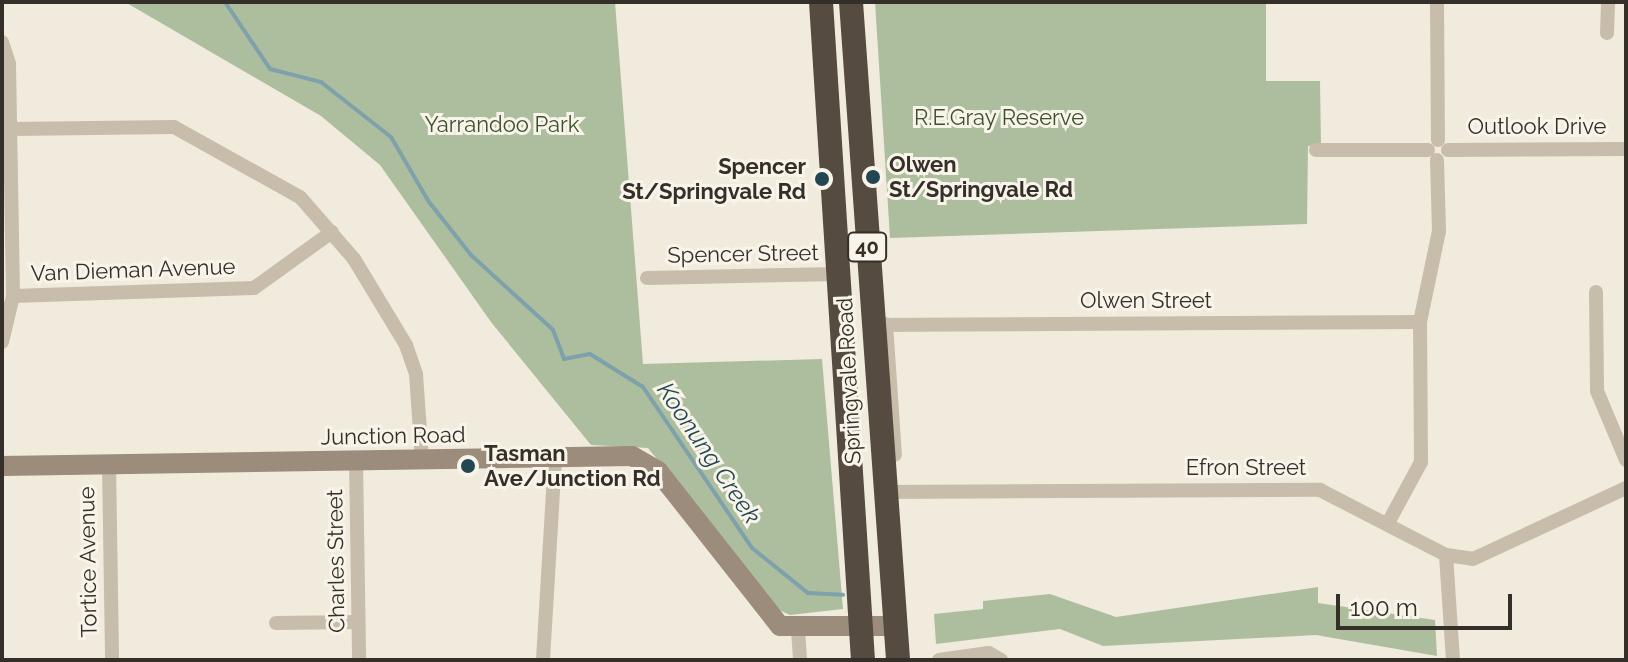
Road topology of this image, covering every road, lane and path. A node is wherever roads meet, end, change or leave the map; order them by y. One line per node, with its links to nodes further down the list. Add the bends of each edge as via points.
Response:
1 (821, 2): 12 (highway, Springvale Road / 40)
2 (851, 2): 17 (highway, Springvale Road / 40)
3 (1437, 2): 10 (street)
4 (1608, 2): 5 (street)
5 (1607, 33)
6 (2, 42): 7 (street)
7 (11, 129): 11 (street, via 174,127 262,171); 15 (street)
8 (1626, 149): 10 (street, Outlook Drive)
9 (1316, 150): 10 (street, Outlook Drive)
10 (1438, 150): 16 (street, via 1439,231)
11 (332, 232): 15 (street, Van Dieman Avenue, via 254,288); 20 (street, via 406,345 416,374)
12 (839, 274): 13 (street, Spencer Street); 32 (highway, Springvale Road / 40)
13 (647, 278)
14 (1596, 292): 21 (street, via 1597,391)
15 (13, 296): 18 (street)
16 (1420, 322): 17 (street, Olwen Street); 27 (street, via 1421,462)
17 (879, 324): 26 (highway, Springvale Road / 40)
18 (2, 342)
19 (555, 457): 20 (street, Junction Road); 33 (street, Junction Road, via 646,461 767,617); 36 (street)
20 (422, 460): 22 (street, Junction Road)
21 (1626, 460)
22 (356, 461): 23 (street, Junction Road); 29 (street, Charles Street)
23 (109, 464): 24 (street, Junction Road); 34 (street, Tortice Avenue)
24 (2, 466)
25 (1626, 488): 28 (street, via 1487,554)
26 (889, 491): 27 (street, Efron Street, via 1306,489); 31 (highway, Springvale Road / 40)
27 (1388, 523): 28 (street, Efron Street)
28 (1446, 555): 42 (street)
29 (358, 622): 30 (street); 35 (street, Charles Street)
30 (276, 623)
31 (895, 626): 32 (street, Junction Road); 39 (highway, Springvale Road / 40)
32 (861, 628): 33 (street, Junction Road); 38 (highway, Springvale Road / 40)
33 (798, 630): 37 (street)
34 (112, 660)
35 (359, 660)
36 (543, 660)
37 (800, 660)
38 (863, 660)
39 (898, 660)
40 (939, 660): 41 (street, via 989,653)
41 (1001, 660)
42 (1453, 660)

